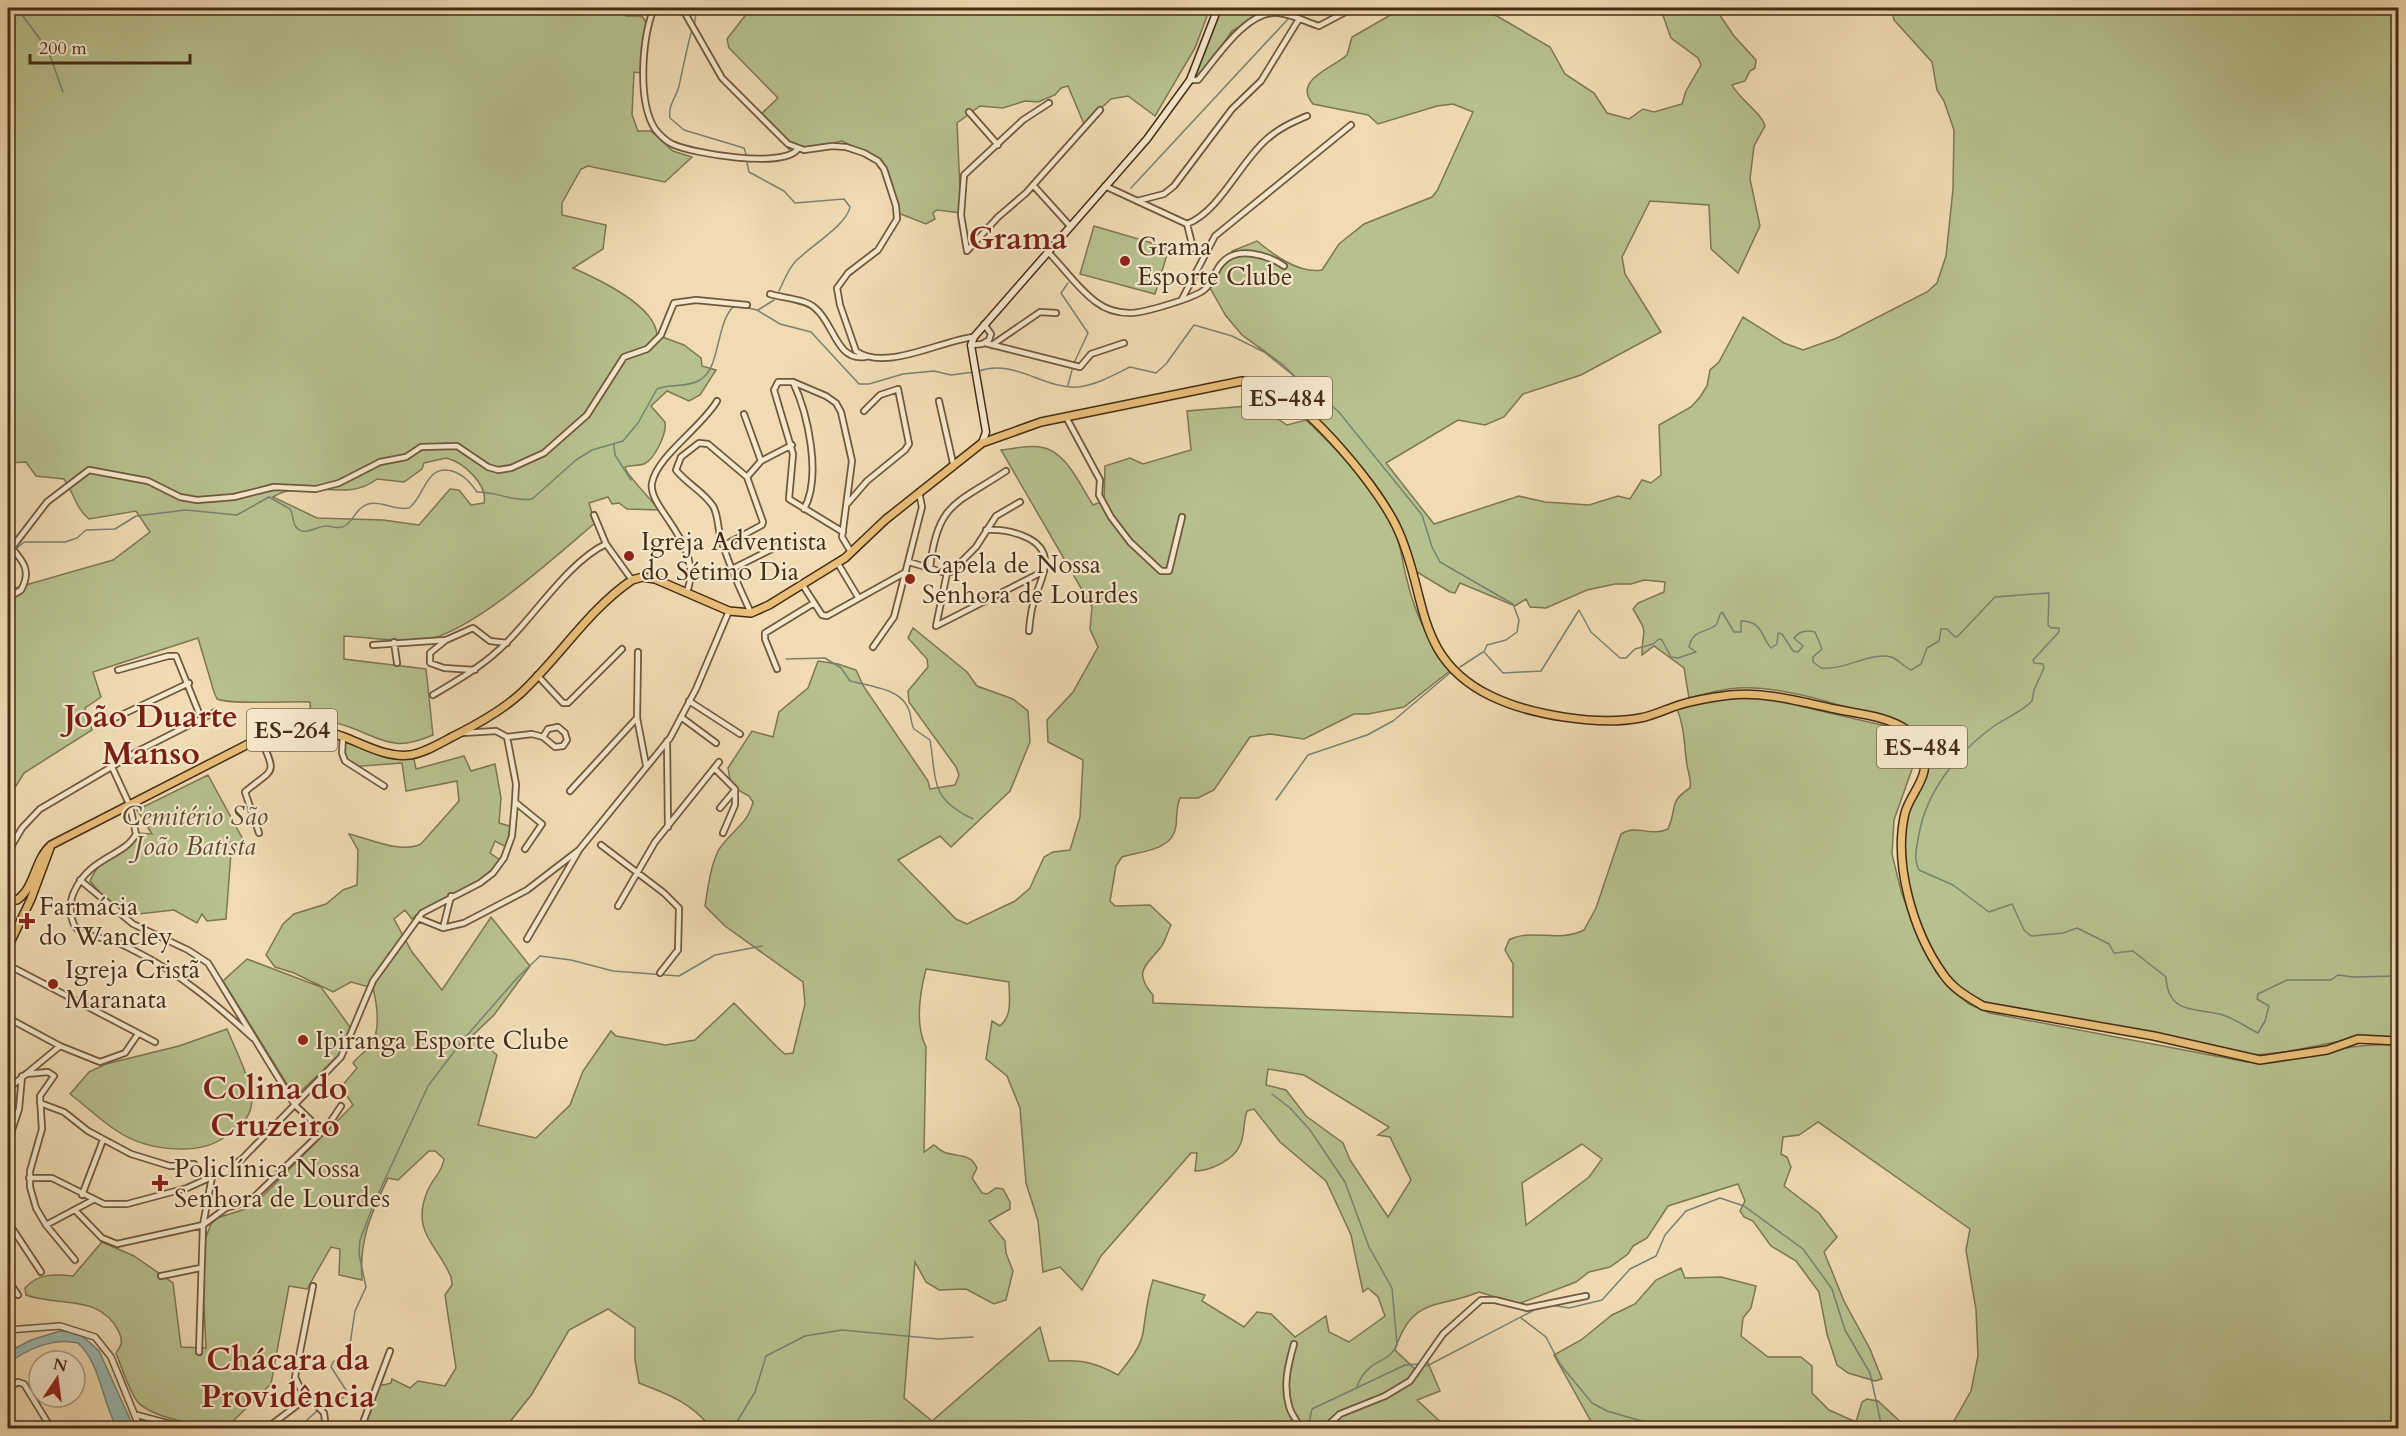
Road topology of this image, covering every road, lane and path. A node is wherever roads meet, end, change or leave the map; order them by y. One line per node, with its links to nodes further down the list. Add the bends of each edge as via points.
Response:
1 (654, 8): 13 (street, via 644,87 646,108 661,135 677,146 758,160 787,157)
2 (682, 8): 13 (street, via 722,78)
3 (1218, 8): 6 (main road)
4 (1353, 8): 5 (street, via 1319,26)
5 (1299, 19): 6 (street, via 1280,13 1257,19 1231,37 1198,80); 16 (street, via 1261,81 1232,109 1174,186 1164,194)
6 (1190, 80): 15 (main road, via 1148,139)
7 (1049, 103): 12 (street, via 1023,120)
8 (1100, 110): 14 (street)
9 (969, 112): 12 (street)
10 (1307, 116): 17 (street, via 1266,140 1210,207)
11 (1351, 125): 20 (street, via 1227,224)
12 (998, 145): 14 (street, via 963,178 961,215 968,251)
13 (797, 150): 32 (street, via 840,145 864,153 884,169 897,219 878,250 848,273 837,288 850,339 856,351)
14 (1033, 185): 18 (street)
15 (1105, 186): 16 (street); 18 (main road)
16 (1137, 201): 17 (street)
17 (1187, 224): 20 (street, via 1192,248)
18 (1070, 226): 19 (main road)
19 (1048, 252): 23 (street, via 1097,303 1115,312 1132,313); 26 (main road)
20 (1206, 253): 23 (street)
21 (1284, 266): 23 (street, via 1254,254 1234,255 1221,263 1214,282 1202,292)
22 (770, 294): 32 (street, via 815,308 846,353 855,358)
23 (1182, 299)
24 (747, 305): 56 (street, via 696,300 674,303 661,335 647,349 624,357 587,415 544,453 519,466 496,470 458,447 421,447 406,457 380,462 339,483 316,489 273,487 197,500 180,497 148,480 89,470 47,502)
25 (1056, 313): 31 (street, via 1042,311)
26 (984, 324): 27 (main road); 28 (street, via 991,336)
27 (974, 337): 30 (main road); 32 (street, via 908,354)
28 (985, 343): 30 (street); 31 (street)
29 (1124, 343): 31 (street, via 1091,354 1080,367)
30 (971, 345): 39 (main road, via 986,432)
31 (992, 345)
32 (869, 356)
33 (790, 382): 40 (street, via 778,382 774,387); 47 (street, via 831,398 840,409 852,461); 48 (street, via 805,412 810,445 811,488)
34 (717, 401): 67 (street, via 656,472 651,485 692,568)
35 (939, 401): 42 (street)
36 (864, 411): 47 (street, via 880,395 898,389 909,444 863,484)
37 (744, 414): 41 (street)
38 (1066, 417): 39 (main road, ES-484); 50 (street, via 1100,480 1099,495 1111,517 1130,543 1161,571 1169,571); 136 (main road, ES-484, via 1226,383 1258,384 1280,393 1375,489 1398,528 1411,561 1428,634 1441,655 1462,676 1491,696 1528,709 1605,721 1640,718 1682,704 1731,695 1756,695 1859,714 1907,730 1921,746 1925,768 1905,812 1901,868 1911,906 1928,949 1944,975 1961,993 1983,1006 2154,1036 2260,1060 2327,1050 2358,1039)
39 (982, 443): 42 (main road)
40 (792, 445): 41 (street); 48 (street, via 788,497)
41 (761, 461): 44 (street)
42 (954, 463): 45 (main road)
43 (1006, 471): 60 (street, via 969,493 942,518)
44 (747, 477): 55 (street, via 763,524); 55 (street, via 708,444 697,444 681,457 676,470 711,504)
45 (919, 492): 57 (main road); 59 (street, via 923,501)
46 (1020, 502): 51 (street, via 996,516)
47 (848, 503): 52 (street)
48 (804, 509): 52 (street)
49 (594, 515): 54 (street)
50 (1182, 517)
51 (986, 530): 62 (street, via 1028,538 1044,555); 64 (street, via 958,567)
52 (843, 532): 57 (street)
53 (786, 542): 61 (street)
54 (606, 544): 65 (street); 76 (street, via 582,560)
55 (723, 546): 61 (street)
56 (10, 548): 69 (street, via 24,562 25,580 21,590)
57 (851, 553): 58 (main road)
58 (837, 562): 66 (main road); 68 (street)
59 (909, 562): 60 (street); 63 (street)
60 (930, 568): 64 (street)
61 (732, 569): 72 (street)
62 (1044, 571): 64 (street, via 936,626); 73 (street, via 1030,611)
63 (906, 573): 68 (street); 78 (street, via 894,617)
64 (947, 573)
65 (632, 580): 67 (main road, via 649,578); 85 (main road, ES-264, via 580,627)
66 (802, 584): 70 (street); 72 (main road)
67 (687, 592): 71 (main road)
68 (858, 597): 70 (street, via 827,616)
69 (8, 598)
70 (814, 603): 82 (street, via 765,633)
71 (729, 611): 72 (main road); 88 (street)
72 (751, 613)
73 (1029, 631)
74 (446, 640): 75 (street); 76 (street, via 473,628 490,640); 84 (street, via 430,653 430,663)
75 (394, 642): 77 (street); 81 (street)
76 (507, 643): 84 (street)
77 (373, 645)
78 (873, 647)
79 (622, 649): 85 (street, via 568,703 563,703)
80 (638, 652): 90 (street)
81 (397, 663)
82 (777, 669)
83 (118, 670): 86 (street, via 177,657)
84 (476, 670): 87 (street)
85 (537, 675): 94 (main road, ES-264, via 500,710)
86 (189, 683): 92 (street); 93 (street, via 115,718)
87 (433, 695)
88 (689, 701): 91 (street); 95 (street)
89 (215, 712): 92 (street)
90 (637, 717): 103 (street); 108 (street)
91 (681, 717): 100 (street); 101 (street)
92 (201, 718): 104 (street)
93 (90, 721)
94 (462, 733): 96 (main road, ES-264, via 408,755 378,751); 97 (street, via 496,731)
95 (740, 734)
96 (343, 736): 99 (main road, ES-264, via 310,729); 106 (street, via 345,761)
97 (507, 737): 98 (street, via 528,733); 109 (street, via 516,784)
98 (543, 737): 98 (street, via 548,729 558,727 567,738 558,747)
99 (260, 738): 110 (main road, ES-264); 113 (street, via 271,760 271,769 264,779 244,792)
100 (667, 741): 103 (street); 112 (street)
101 (716, 743)
102 (719, 762): 105 (street)
103 (646, 765): 118 (street)
104 (112, 767): 110 (street); 119 (street, via 34,813)
105 (715, 769): 107 (street); 112 (street)
106 (384, 786)
107 (735, 789): 111 (street); 114 (street, via 735,805)
108 (570, 791)
109 (515, 802): 117 (street, via 542,824); 122 (street, via 512,836 499,865 480,884)
110 (130, 806): 115 (main road, ES-264); 121 (street, via 137,828 135,838 100,860)
111 (720, 808)
112 (668, 827): 120 (street)
113 (259, 833)
114 (723, 833)
115 (51, 845): 124 (main road, via 25,893); 126 (main road)
116 (601, 845): 120 (street)
117 (525, 849)
118 (579, 850): 128 (street, via 516,897 464,923); 129 (street)
119 (8, 852)
120 (638, 874): 125 (street); 132 (street, via 664,892 679,910 678,950)
121 (80, 880): 135 (street, via 133,924 208,963); 135 (street, via 71,901 77,929 112,940 161,964 202,993)
122 (452, 896): 127 (street); 128 (street)
123 (8, 897): 124 (main road)
124 (17, 900): 126 (main road)
125 (618, 906)
126 (22, 917): 130 (main road)
127 (418, 918): 128 (street); 142 (street, via 373,981 341,1057)
128 (443, 928)
129 (527, 939)
130 (8, 947)
131 (8, 965): 134 (street)
132 (660, 973)
133 (8, 1018): 138 (street)
134 (138, 1034): 137 (street); 138 (street, via 120,1057 103,1062)
135 (253, 1038): 142 (street)
136 (2398, 1041)
137 (155, 1042)
138 (60, 1046): 139 (street)
139 (24, 1075): 140 (street); 141 (street, via 48,1072 54,1076 42,1092); 146 (street)
140 (8, 1089)
141 (40, 1103): 145 (street, via 64,1112); 149 (street, via 43,1124)
142 (295, 1105): 144 (street); 148 (street, via 235,1166)
143 (341, 1106): 144 (street)
144 (323, 1132): 155 (street, via 250,1201 226,1208)
145 (103, 1140): 147 (street, via 166,1166); 150 (street)
146 (8, 1142)
147 (194, 1164)
148 (212, 1177): 151 (street, via 127,1204); 155 (street)
149 (30, 1178): 150 (street, via 56,1179); 154 (street, via 32,1195)
150 (82, 1195): 151 (street)
151 (93, 1200): 152 (street)
152 (75, 1210): 154 (street); 155 (street, via 102,1238 117,1244)
153 (8, 1222): 158 (street)
154 (46, 1225): 156 (street)
155 (203, 1225): 157 (street)
156 (75, 1260)
157 (200, 1268): 159 (street); 167 (street)
158 (41, 1272)
159 (160, 1276)
160 (8, 1280): 162 (street)
161 (313, 1286): 169 (street, via 295,1372 297,1383)
162 (18, 1295)
163 (1586, 1296): 178 (street, via 1527,1308 1481,1300 1443,1334 1410,1381 1340,1414)
164 (8, 1330): 170 (street, via 60,1326 95,1337 107,1349)
165 (1294, 1344): 177 (street, via 1286,1376 1287,1394)
166 (390, 1351): 176 (street)
167 (199, 1352)
168 (8, 1388): 171 (street, via 18,1382 25,1385)
169 (308, 1397): 174 (street); 175 (street, via 324,1413)
170 (137, 1415): 172 (street); 173 (street)
171 (51, 1428)
172 (140, 1428)
173 (186, 1428)
174 (267, 1428)
175 (326, 1428)
176 (361, 1428)
177 (1299, 1428)
178 (1325, 1428)

